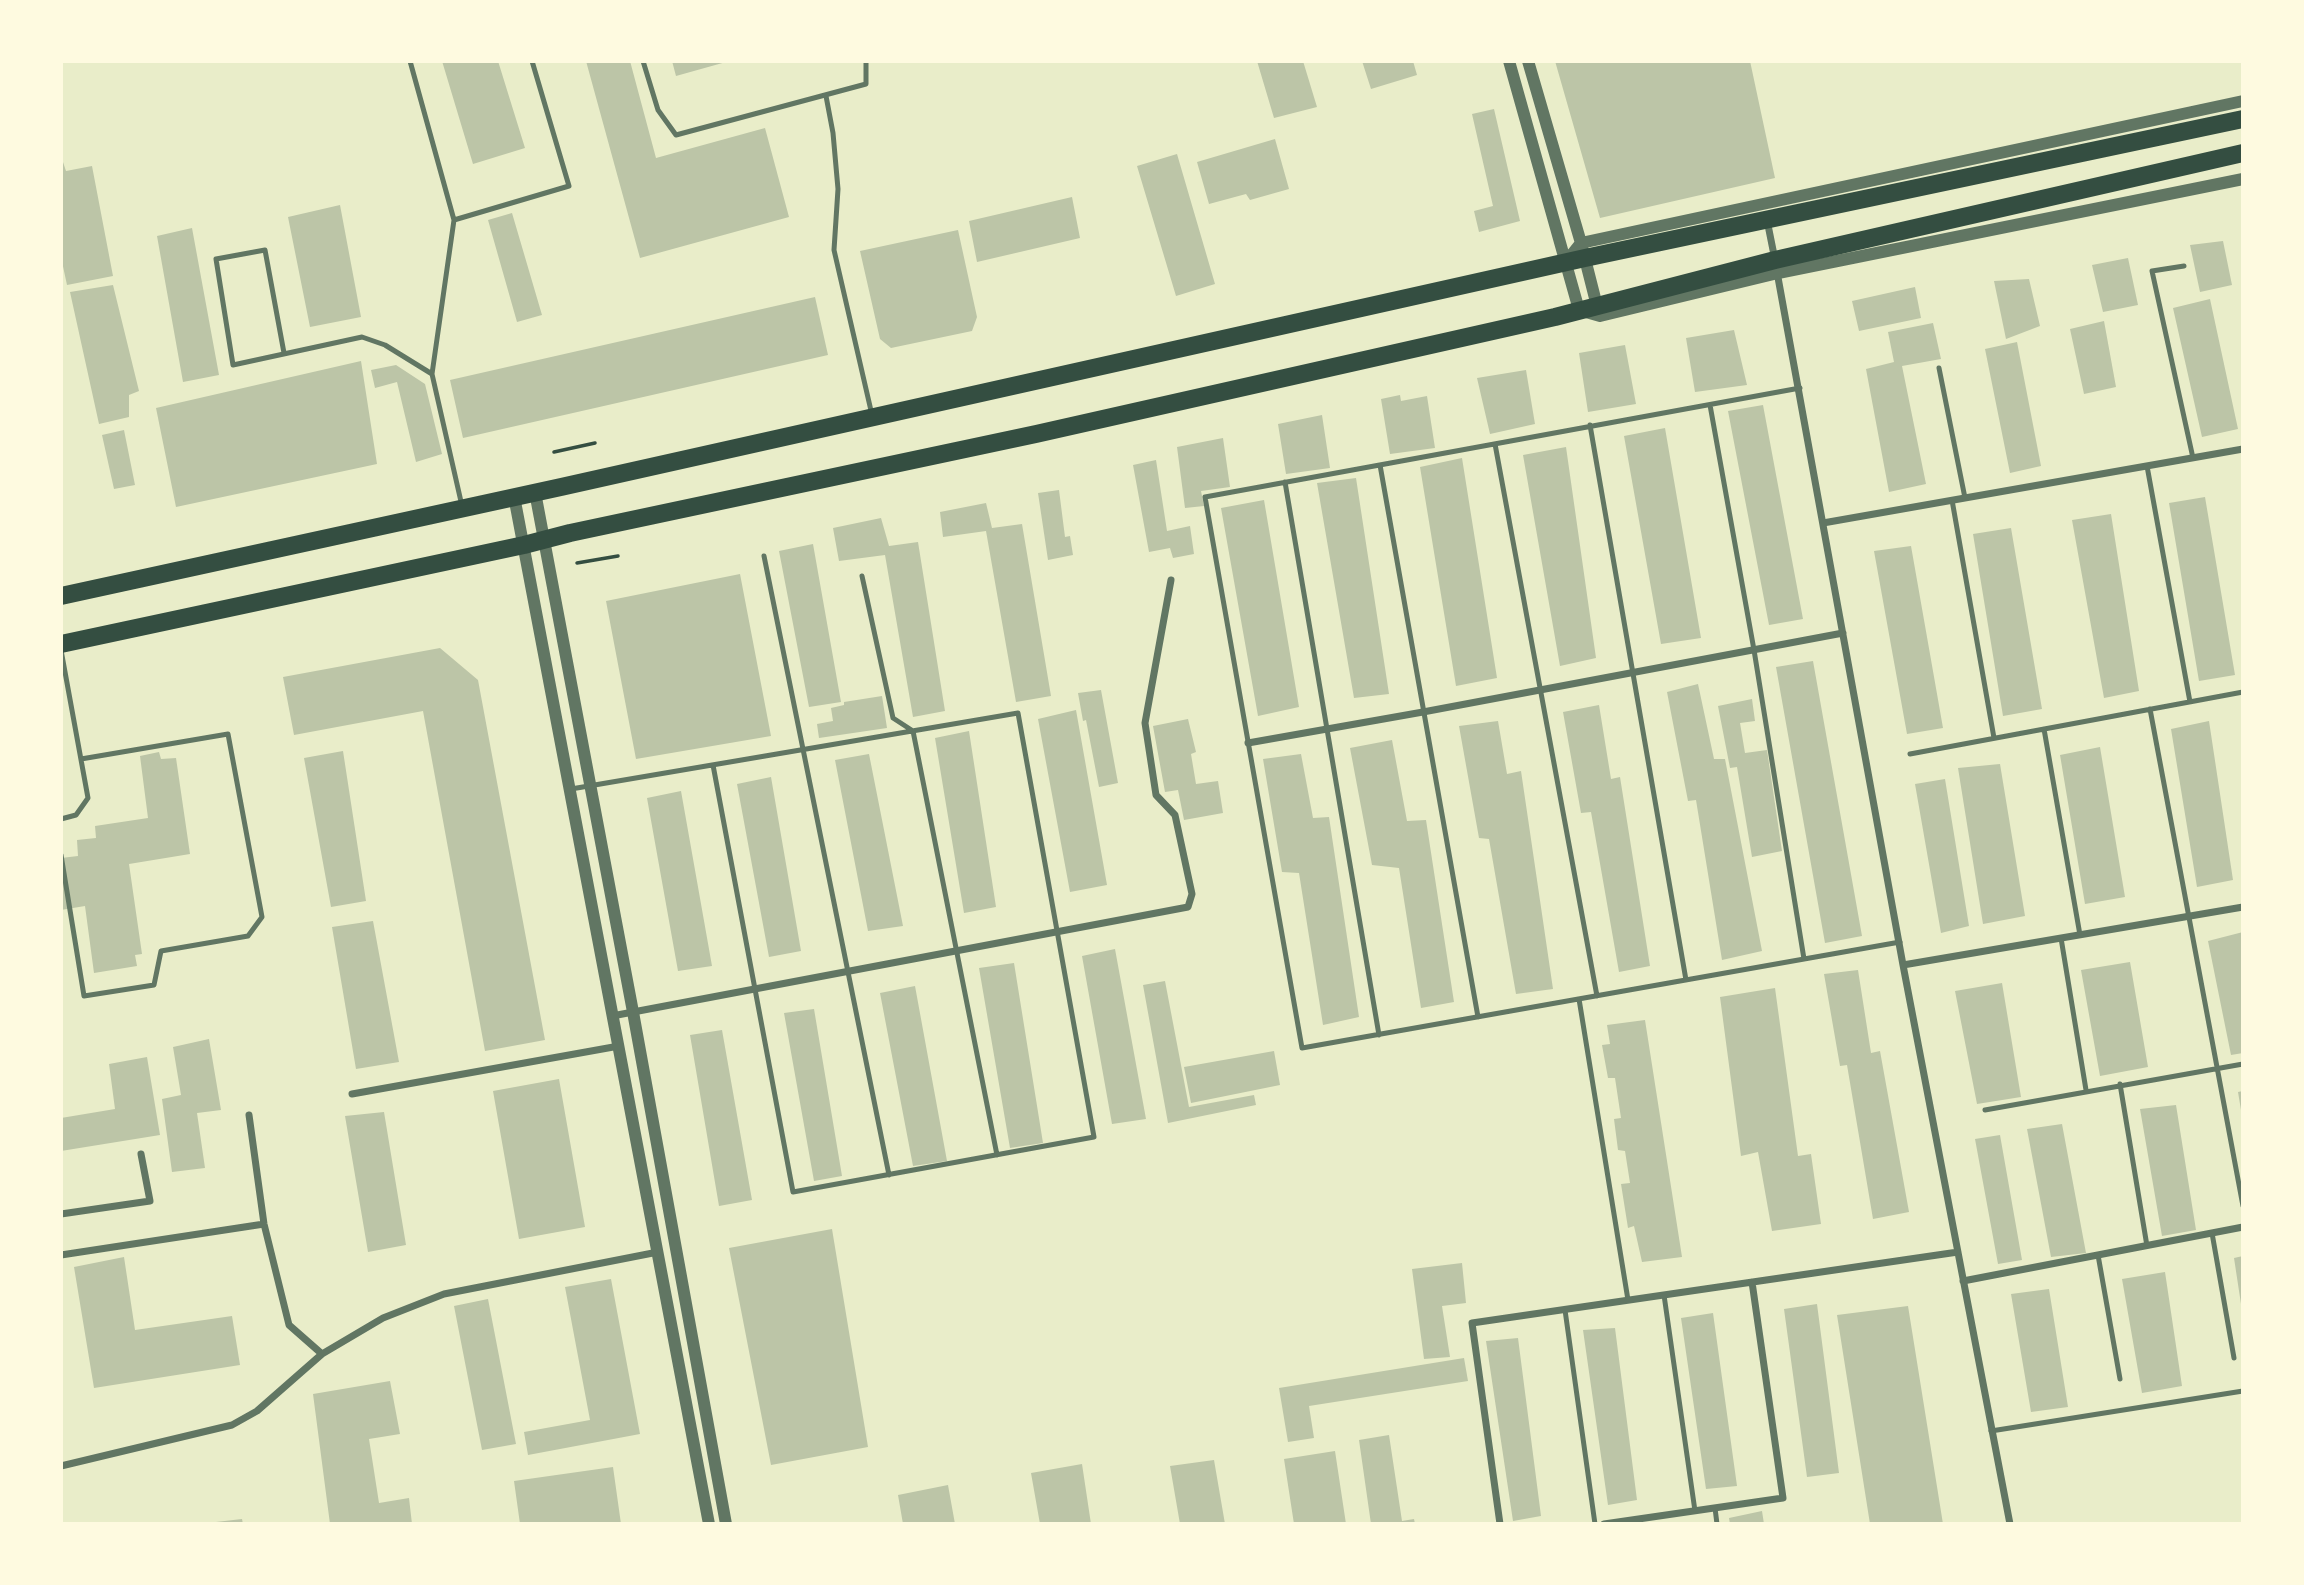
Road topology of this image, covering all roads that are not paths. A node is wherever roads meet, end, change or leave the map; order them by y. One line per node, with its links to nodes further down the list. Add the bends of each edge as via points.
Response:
1 (410, 61): 13 (lane)
2 (532, 61): 13 (lane, via 569,186)
3 (643, 61): 7 (lane, via 657,110 676,135)
4 (866, 61): 7 (lane, via 866,84)
5 (1509, 61): 15 (street)
6 (1528, 61): 14 (street)
7 (826, 96): 25 (lane, via 838,190 834,250)
8 (2243, 101): 12 (street)
9 (2243, 119): 12 (main road)
10 (2243, 153): 16 (main road)
11 (2243, 179): 16 (street)
12 (1766, 212): 14 (main road); 16 (street)
13 (454, 220): 22 (lane)
14 (1583, 250): 15 (main road); 19 (street)
15 (1566, 262): 18 (street); 25 (main road)
16 (1776, 266): 19 (main road); 23 (street)
17 (2184, 266): 29 (lane, via 2152,271)
18 (1579, 310): 19 (main road); 39 (main road)
19 (1598, 311)
20 (285, 354): 20 (lane, via 233,365 216,259 264,250); 22 (lane, via 362,337 385,345)
21 (1939, 368): 35 (lane)
22 (432, 374): 37 (lane)
23 (1800, 388): 24 (lane); 38 (street)
24 (1710, 405): 26 (lane); 48 (lane)
25 (873, 418): 33 (main road)
26 (1590, 425): 27 (lane); 49 (lane)
27 (1494, 443): 30 (lane); 50 (lane)
28 (2243, 449): 29 (street)
29 (2193, 458): 31 (street)
30 (1380, 466): 32 (lane); 54 (lane)
31 (2147, 466): 35 (street); 52 (lane)
32 (1285, 482): 55 (lane); 59 (lane, via 1205,497)
33 (535, 492): 34 (main road); 39 (street)
34 (514, 496): 37 (main road); 40 (street)
35 (1965, 498): 36 (street)
36 (1952, 500): 38 (street); 58 (lane)
37 (463, 509): 44 (main road)
38 (1823, 523): 45 (street)
39 (544, 540): 40 (main road); 64 (street)
40 (524, 545): 46 (main road); 65 (street)
41 (764, 556): 60 (lane)
42 (862, 576): 57 (lane, via 893,718)
43 (1171, 580): 70 (street, via 1145,723 1156,795 1175,815 1192,894 1188,907)
44 (61, 596)
45 (1843, 633): 48 (street); 73 (street)
46 (61, 645)
47 (61, 650): 62 (lane)
48 (1754, 650): 49 (street); 75 (lane)
49 (1632, 671): 50 (street); 78 (lane)
50 (1541, 689): 54 (street); 80 (lane)
51 (2243, 692): 52 (lane)
52 (2190, 702): 53 (lane)
53 (2150, 709): 56 (lane); 69 (lane)
54 (1423, 712): 55 (street); 84 (lane)
55 (1327, 729): 59 (street); 85 (lane)
56 (2044, 729): 58 (lane); 71 (lane)
57 (914, 731): 60 (lane); 70 (lane, via 1018,713); 74 (lane)
58 (1994, 738): 61 (lane)
59 (1248, 743): 85 (lane, via 1302,1048)
60 (803, 750): 63 (lane); 77 (lane)
61 (1910, 754)
62 (81, 759): 66 (lane, via 88,798 76,815); 67 (lane, via 228,734 262,918 248,936 161,951 154,985 83,996)
63 (713, 765): 64 (lane); 79 (lane)
64 (590, 786): 65 (lane); 82 (street)
65 (570, 789): 83 (street)
66 (61, 819)
67 (61, 855)
68 (2243, 907): 69 (street)
69 (2189, 916): 71 (street); 88 (lane)
70 (1058, 932): 74 (street); 95 (lane, via 1094,1136)
71 (2081, 935): 72 (street)
72 (2061, 938): 76 (street); 90 (lane)
73 (1900, 942): 75 (lane); 76 (street)
74 (957, 950): 77 (street); 95 (lane)
75 (1804, 959): 78 (lane)
76 (1903, 965): 104 (street)
77 (848, 971): 79 (street); 96 (lane)
78 (1686, 980): 80 (lane)
79 (755, 988): 82 (street); 96 (lane, via 793,1192)
80 (1597, 996): 81 (lane)
81 (1579, 999): 84 (lane); 110 (lane)
82 (633, 1012): 83 (street); 122 (street)
83 (612, 1016): 86 (street)
84 (1478, 1017): 85 (lane)
85 (1379, 1035)
86 (619, 1046): 91 (street); 103 (street)
87 (2243, 1064): 88 (lane)
88 (2217, 1068): 89 (lane); 97 (lane)
89 (2120, 1084): 90 (lane); 102 (lane)
90 (2086, 1090): 92 (lane)
91 (352, 1094)
92 (1985, 1110)
93 (249, 1115): 99 (street)
94 (141, 1154): 98 (street, via 150,1201)
95 (997, 1155): 96 (lane)
96 (889, 1175)
97 (2243, 1206)
98 (61, 1214)
99 (264, 1224): 105 (street); 112 (street, via 289,1325)
100 (2243, 1227): 101 (street)
101 (2212, 1233): 102 (street); 113 (lane)
102 (2147, 1245): 106 (street)
103 (659, 1251): 112 (street, via 444,1294 383,1318); 121 (street)
104 (1958, 1252): 107 (street); 108 (street)
105 (61, 1255)
106 (2098, 1255): 107 (street); 114 (lane)
107 (1963, 1281): 116 (street)
108 (1752, 1282): 109 (street); 118 (street, via 1783,1498)
109 (1664, 1295): 110 (street); 119 (lane)
110 (1628, 1300): 111 (street)
111 (1565, 1310): 123 (street, via 1472,1323); 124 (lane)
112 (322, 1354): 117 (street, via 257,1410 232,1425)
113 (2234, 1358)
114 (2120, 1379)
115 (2243, 1391): 116 (lane)
116 (1991, 1431): 127 (street)
117 (61, 1466)
118 (1714, 1508): 119 (street); 126 (lane)
119 (1695, 1511): 120 (street)
120 (1615, 1523): 125 (street)
121 (709, 1524)
122 (726, 1524)
123 (1500, 1524)
124 (1595, 1524)
125 (1604, 1524)
126 (1717, 1524)
127 (2010, 1524)

